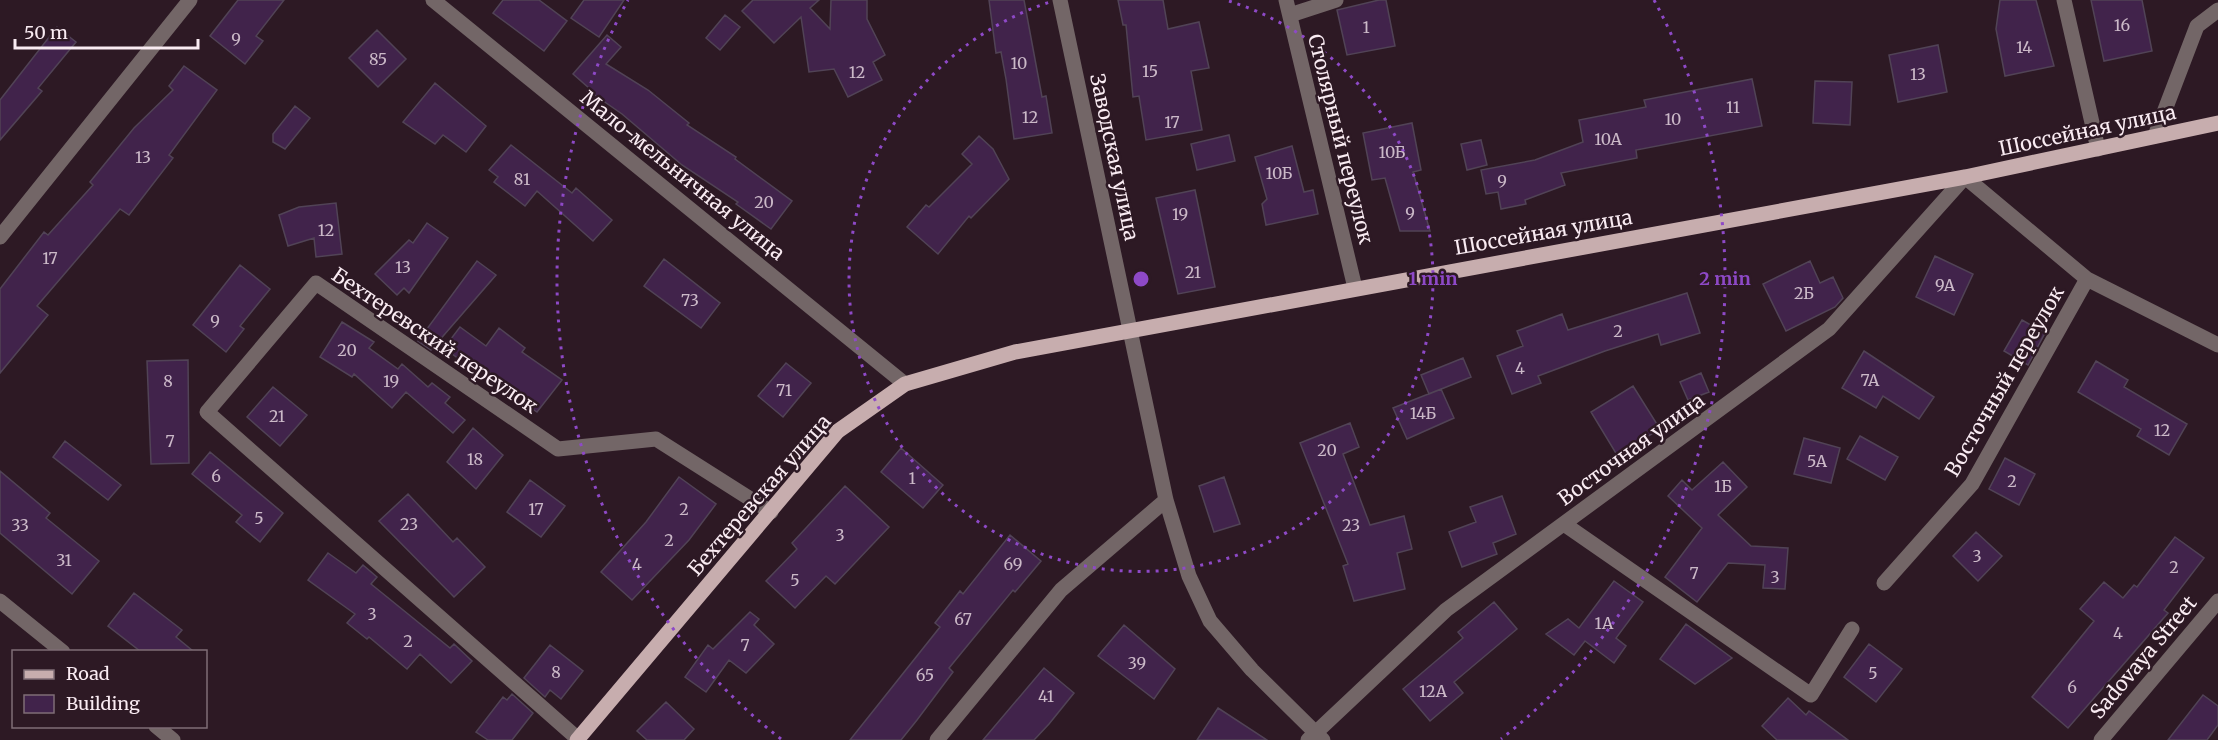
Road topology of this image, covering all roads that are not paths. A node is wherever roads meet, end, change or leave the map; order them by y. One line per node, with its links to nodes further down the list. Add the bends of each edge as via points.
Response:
1 (190, 0): 12 (street)
2 (433, 0): 17 (street, Мало-мельничная улица)
3 (1060, 0): 15 (street, Заводская улица)
4 (1336, 0): 6 (street)
5 (2064, 0): 10 (street)
6 (1288, 7): 14 (street, Столярный переулок)
7 (2218, 10): 9 (street, via 2197,26)
8 (2218, 123): 9 (main road, Шоссейная улица)
9 (2155, 136): 10 (main road, Шоссейная улица)
10 (2097, 149): 11 (main road, Шоссейная улица)
11 (1965, 177): 13 (street); 14 (main road, Шоссейная улица); 20 (street, Восточная улица, via 1829,329)
12 (0, 237)
13 (2087, 279): 16 (street); 21 (street, Восточный переулок, via 1972,484)
14 (1355, 288): 15 (main road, Шоссейная улица)
15 (1130, 330): 17 (main road, Бехтеревская улица, via 1015,352); 18 (street, Заводская улица)
16 (2218, 345)
17 (905, 384): 19 (main road, Бехтеревская улица, via 838,431)
18 (1166, 500): 27 (street, via 1189,576 1210,621); 30 (street, via 1061,590)
19 (771, 512): 29 (main road, Бехтеревская улица); 29 (street, Бехтеревский переулок, via 656,439 558,449 316,283 207,412)
20 (1564, 524): 24 (street, via 1810,695); 27 (street, Восточная улица, via 1446,610)
21 (1884, 583)
22 (0, 601): 25 (street)
23 (2218, 601): 31 (street, Sadovaya Street)
24 (1852, 629)
25 (62, 650)
26 (158, 728): 28 (street)
27 (1315, 737)
28 (173, 740)
29 (578, 740)
30 (937, 740)
31 (2100, 740)

